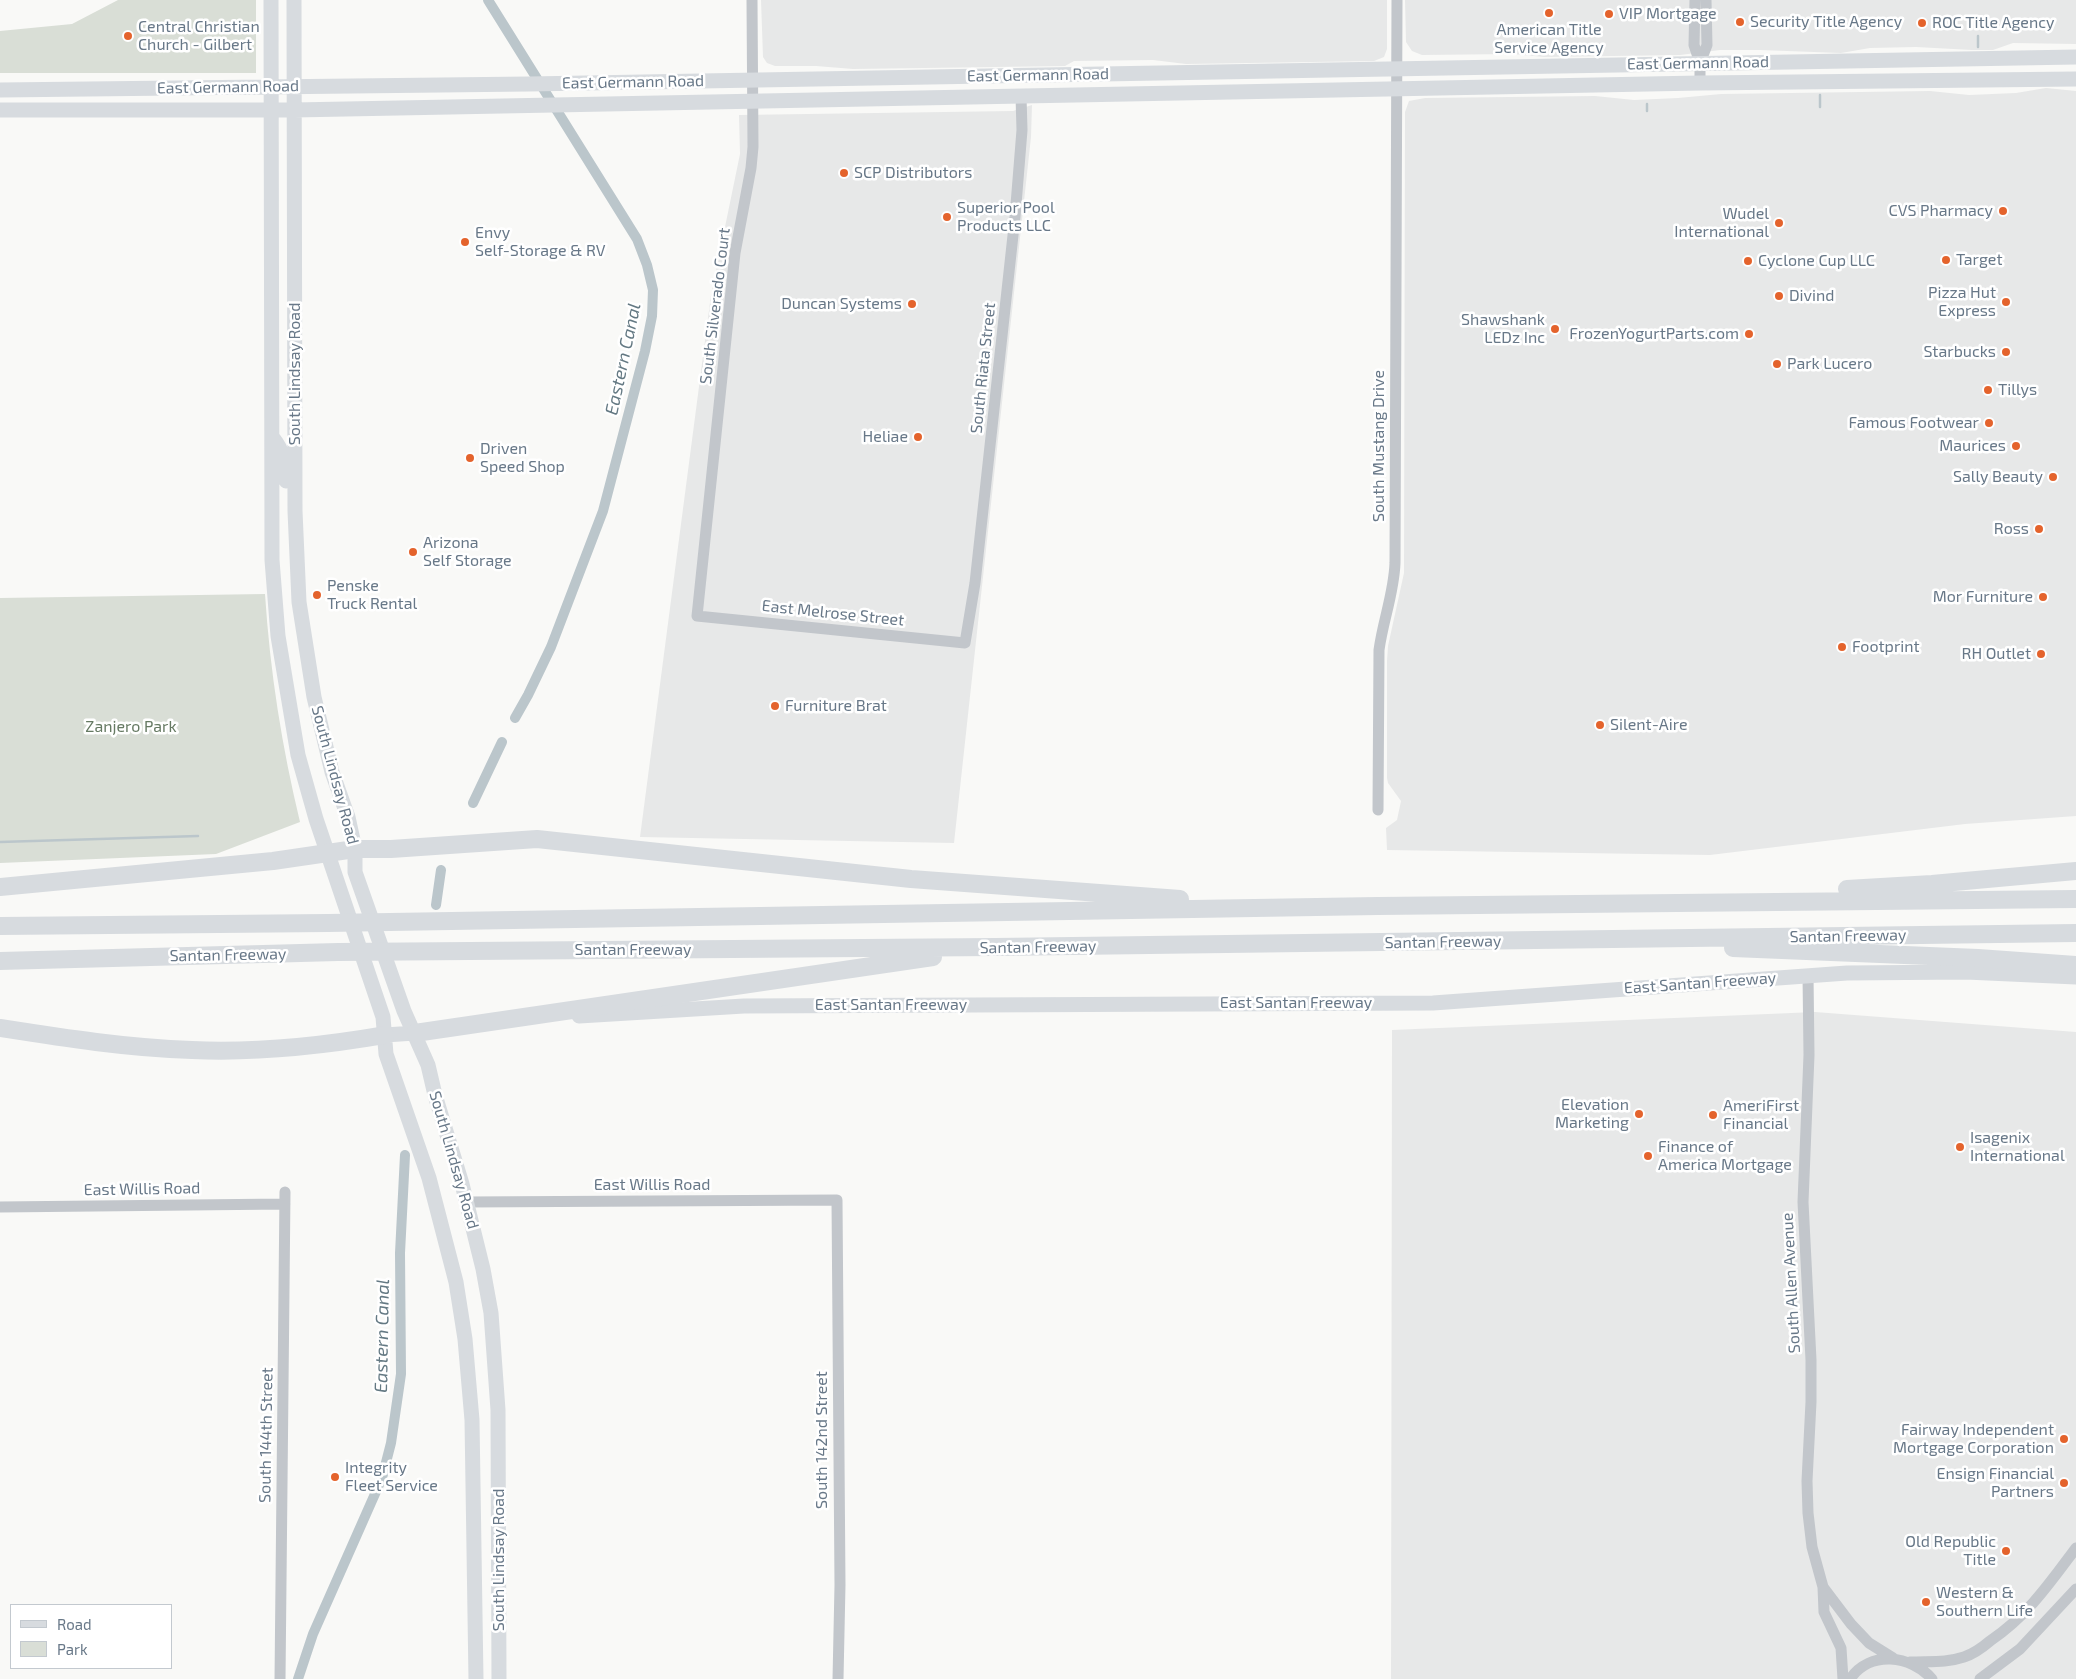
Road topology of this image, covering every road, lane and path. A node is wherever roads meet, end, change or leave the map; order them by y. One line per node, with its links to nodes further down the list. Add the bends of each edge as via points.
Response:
1 (271, 0): 13 (main road, South Lindsay Road)
2 (294, 0): 14 (main road, South Lindsay Road)
3 (752, 0): 11 (street, South Silverado Court)
4 (1397, 0): 9 (street, South Mustang Drive)
5 (1695, 0): 8 (street, via 1694,44)
6 (1706, 0): 8 (street, via 1706,45)
7 (2076, 57): 8 (main road, East Germann Road)
8 (1700, 63): 9 (main road, East Germann Road); 12 (street)
9 (1398, 79): 11 (main road, East Germann Road); 12 (main road, East Germann Road); 16 (main road, East Germann Road); 27 (street, South Mustang Drive, via 1395,563 1379,650)
10 (2076, 79): 12 (main road, East Germann Road)
11 (753, 80): 14 (main road, East Germann Road); 17 (street, South Silverado Court)
12 (1700, 83)
13 (271, 86): 14 (main road, East Germann Road); 15 (main road, East Germann Road); 19 (main road, South Lindsay Road)
14 (294, 86): 20 (main road, South Lindsay Road)
15 (0, 90)
16 (1021, 96): 17 (main road, East Germann Road); 26 (street, South Riata Street, via 1022,130 1014,226 975,583)
17 (754, 102): 20 (main road, East Germann Road); 25 (street, South Silverado Court, via 751,168 735,253)
18 (0, 110): 19 (main road, East Germann Road)
19 (271, 110): 20 (main road, East Germann Road); 21 (main road, South Lindsay Road)
20 (294, 110): 22 (main road, South Lindsay Road)
21 (272, 352): 22 (main road, via 279,378 282,418); 23 (main road, South Lindsay Road)
22 (295, 437): 24 (main road, South Lindsay Road)
23 (272, 438): 24 (main road, via 282,453 286,491); 29 (main road, South Lindsay Road, via 272,560 278,636 298,755)
24 (295, 511): 28 (main road, South Lindsay Road, via 299,602 307,660 332,772)
25 (697, 616): 26 (street, East Melrose Street)
26 (965, 643)
27 (1378, 810)
28 (355, 849): 29 (highway); 34 (highway, via 550,840 973,884 1221,901); 45 (main road, South Lindsay Road, via 355,872)
29 (327, 853): 31 (highway); 46 (main road, South Lindsay Road, via 383,1017)
30 (2076, 871): 33 (highway, via 1866,889 1702,895)
31 (0, 886)
32 (2076, 899): 33 (highway, Santan Freeway)
33 (1645, 903): 34 (highway, Santan Freeway)
34 (1378, 906): 35 (highway, Santan Freeway)
35 (0, 926)
36 (2076, 933): 37 (highway, Santan Freeway)
37 (1668, 939): 38 (highway, Santan Freeway); 40 (highway, via 1739,949)
38 (995, 947): 39 (highway, Santan Freeway, via 338,952); 43 (highway)
39 (0, 961)
40 (2076, 965)
41 (1808, 975): 42 (main road, East Santan Freeway, via 1966,972); 43 (main road, East Santan Freeway, via 1433,1003 744,1006); 52 (street, South Allen Avenue, via 1804,1214 1811,1402 1806,1481 1812,1547)
42 (2076, 978)
43 (515, 1019): 45 (highway)
44 (0, 1028): 46 (highway, via 129,1046 223,1051 287,1048)
45 (415, 1033): 46 (main road); 49 (main road, South Lindsay Road, via 428,1065)
46 (385, 1035): 57 (main road, South Lindsay Road, via 386,1054 437,1204 456,1282 465,1339 474,1466)
47 (285, 1198): 50 (street, East Willis Road); 56 (street, South 144th Street)
48 (837, 1200): 49 (street, East Willis Road); 59 (street, South 142nd Street)
49 (467, 1202): 58 (main road, South Lindsay Road, via 484,1269 496,1358)
50 (0, 1207)
51 (2076, 1548): 55 (street, via 2039,1598 2007,1630 1966,1657 1945,1662)
52 (1823, 1587): 54 (street, South Allen Avenue, via 1869,1643); 60 (street, South Allen Avenue, via 1824,1612 1841,1648)
53 (2076, 1589): 63 (street, via 2020,1649)
54 (1893, 1658): 55 (street); 61 (street, via 1864,1666)
55 (1910, 1662): 62 (street)
56 (280, 1679)
57 (476, 1679)
58 (499, 1679)
59 (838, 1679)
60 (1843, 1679)
61 (1850, 1679)
62 (1932, 1679)
63 (1980, 1679)

